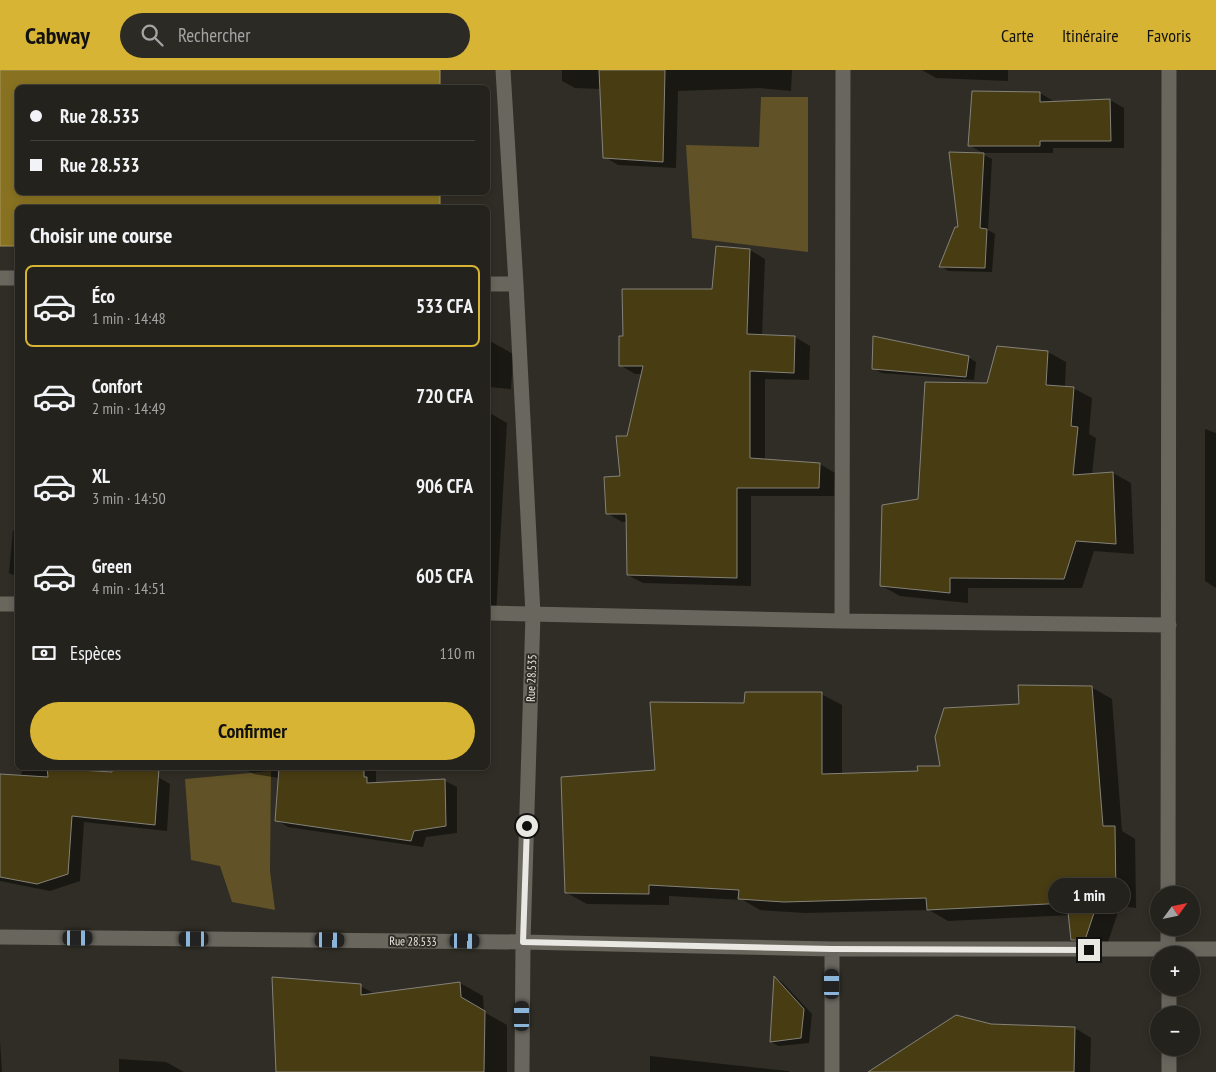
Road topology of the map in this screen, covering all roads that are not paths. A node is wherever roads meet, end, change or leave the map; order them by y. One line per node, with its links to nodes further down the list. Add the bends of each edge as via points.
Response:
1 (503, 70): 7 (street, Rue 28.535)
2 (843, 70): 12 (street)
3 (1169, 70): 13 (street)
4 (0, 278): 5 (street)
5 (15, 278)
6 (490, 284): 7 (street)
7 (516, 284): 11 (street, Rue 28.535)
8 (0, 604): 9 (street)
9 (15, 604)
10 (490, 613): 11 (street)
11 (533, 614): 12 (street); 16 (street, Rue 28.535)
12 (842, 621): 13 (street)
13 (1169, 624): 14 (street)
14 (1168, 886)
15 (0, 937): 16 (street, Rue 28.533)
16 (523, 942): 17 (street, Rue 28.533); 22 (street, Rue 28.535)
17 (832, 949): 20 (street, Rue 28.533); 23 (street)
18 (1216, 950): 19 (street, Rue 28.533)
19 (1200, 951)
20 (1150, 952)
21 (1169, 1056): 24 (street)
22 (522, 1072)
23 (832, 1072)
24 (1169, 1072)

